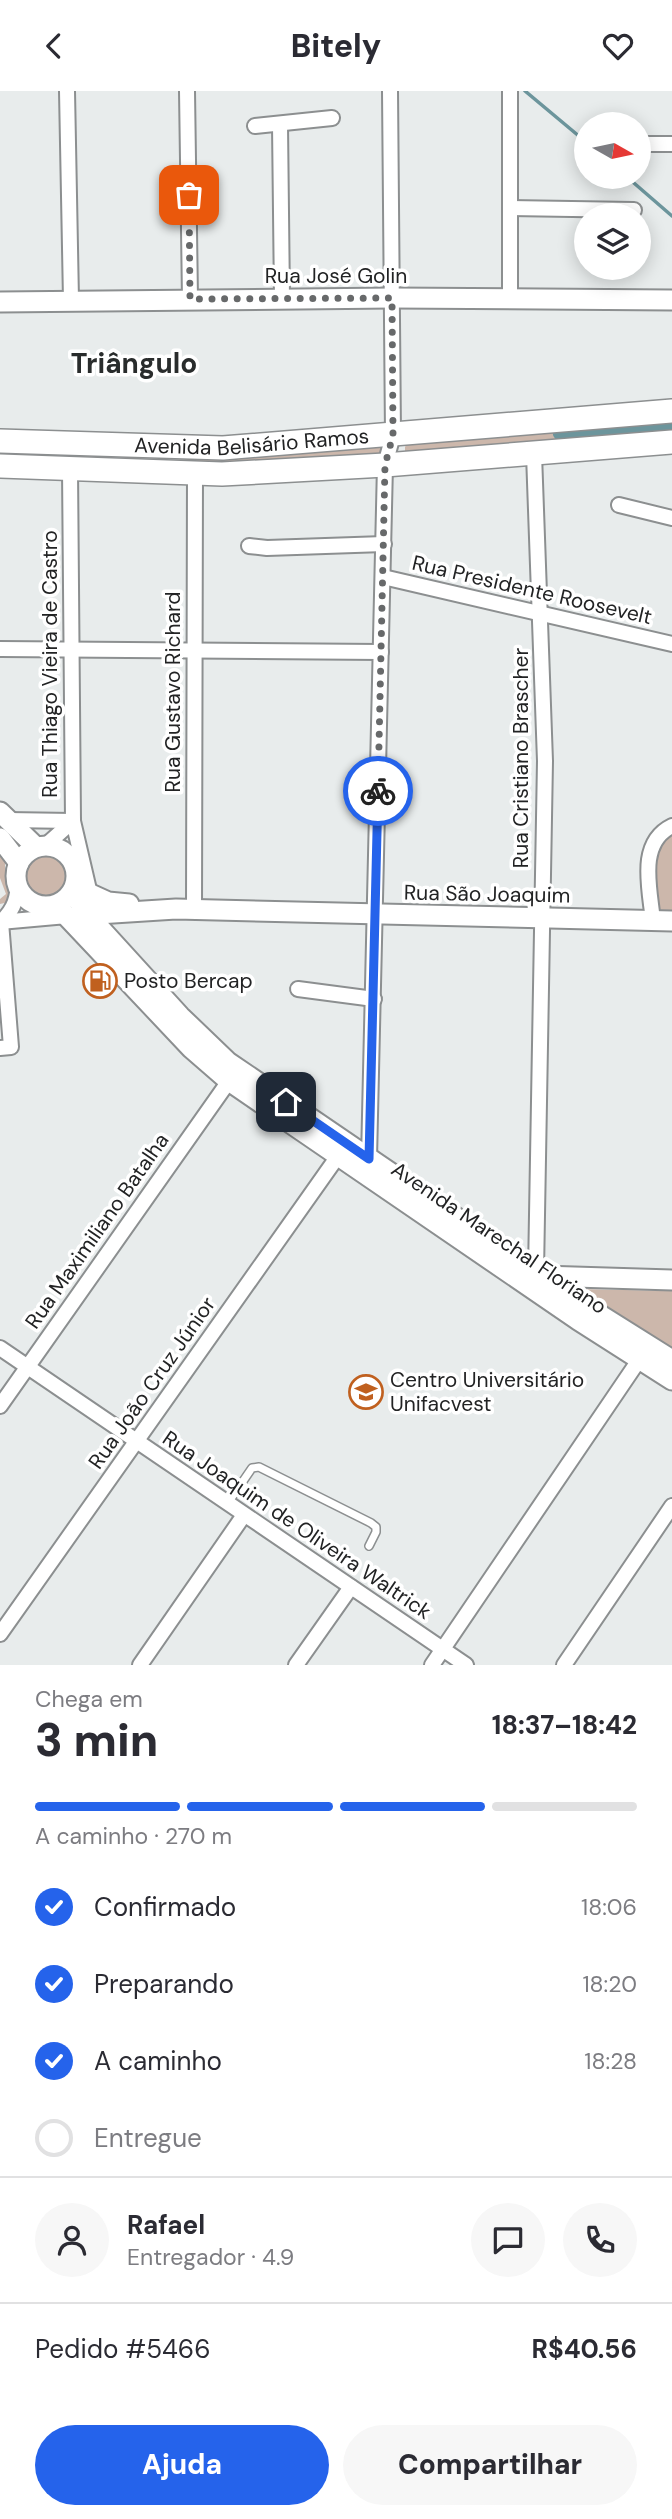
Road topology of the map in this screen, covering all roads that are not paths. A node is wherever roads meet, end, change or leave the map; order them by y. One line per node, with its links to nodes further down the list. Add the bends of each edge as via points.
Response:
1 (67, 91): 16 (street)
2 (187, 91): 13 (street)
3 (390, 91): 12 (street)
4 (510, 91): 10 (street)
5 (332, 118): 6 (street)
6 (280, 125): 7 (street); 14 (street)
7 (255, 126)
8 (651, 144): 9 (street)
9 (672, 144)
10 (510, 208): 11 (street); 15 (street)
11 (574, 209)
12 (392, 298): 14 (main road, Rua José Golin); 15 (main road, Rua José Golin); 20 (street)
13 (190, 299): 14 (main road, Rua José Golin); 16 (main road, Rua José Golin)
14 (282, 299)
15 (510, 299): 17 (main road, Rua José Golin)
16 (71, 300): 18 (main road, Rua José Golin)
17 (672, 300)
18 (0, 302)
19 (672, 411): 20 (main road, Avenida Belisário Ramos)
20 (393, 435): 21 (main road, Avenida Belisário Ramos, via 223,448); 24 (street)
21 (0, 441)
22 (672, 442): 23 (main road, Avenida Belisário Ramos)
23 (534, 454): 24 (main road, Avenida Belisário Ramos); 33 (street, Rua Cristiano Brascher)
24 (385, 465): 27 (main road, Avenida Belisário Ramos); 30 (street)
25 (0, 466): 26 (main road, Avenida Belisário Ramos)
26 (70, 470): 27 (main road, Avenida Belisário Ramos); 36 (street, Rua Thiago Vieira de Castro)
27 (195, 474): 37 (street, Rua Gustavo Richard)
28 (619, 505): 29 (street)
29 (672, 517)
30 (384, 544): 31 (street); 32 (street)
31 (248, 546)
32 (383, 577): 33 (street, Rua Presidente Roosevelt); 38 (street)
33 (541, 613): 34 (street, Rua Presidente Roosevelt); 50 (street, Rua Cristiano Brascher)
34 (672, 644)
35 (0, 649): 36 (street)
36 (71, 649): 37 (street); 39 (street, Rua Thiago Vieira de Castro)
37 (194, 650): 38 (street); 46 (street, Rua Gustavo Richard)
38 (382, 652): 48 (street)
39 (72, 821): 40 (street); 42 (street); 45 (street, Rua Thiago Vieira de Castro, via 81,857)
40 (3, 823): 42 (main road); 43 (main road)
41 (672, 826): 51 (street, via 659,833 649,851)
42 (40, 847): 43 (main road, via 26,853); 45 (main road, via 55,847 72,859)
43 (19, 863): 44 (main road)
44 (18, 887): 47 (main road, via 31,903); 52 (street, via 12,910)
45 (78, 888): 46 (main road, Rua São Joaquim, via 107,902); 47 (main road); 49 (main road, Avenida Marechal Floriano)
46 (185, 909): 48 (main road, Rua São Joaquim); 49 (main road, Rua São Joaquim)
47 (53, 912): 49 (main road, Rua São Joaquim); 52 (street); 56 (main road, Avenida Marechal Floriano)
48 (376, 914): 50 (main road, Rua São Joaquim); 54 (street)
49 (88, 915): 58 (main road, Avenida Marechal Floriano, via 228,1062)
50 (543, 918): 51 (main road, Rua São Joaquim); 59 (street, Rua Cristiano Brascher)
51 (662, 921)
52 (1, 922): 55 (street)
53 (298, 989): 54 (street)
54 (374, 999): 58 (street)
55 (5, 1048)
56 (229, 1081): 57 (main road, Avenida Marechal Floriano); 64 (street, Rua Maximiliano Batalha)
57 (338, 1156): 62 (main road, Avenida Marechal Floriano); 67 (street, Rua João Cruz Júnior)
58 (369, 1159): 59 (main road, Avenida Marechal Floriano)
59 (539, 1274): 60 (main road); 63 (main road, Avenida Marechal Floriano)
60 (672, 1280)
61 (0, 1348): 64 (street, Rua Joaquim de Oliveira Waltrick)
62 (639, 1360): 65 (main road, Avenida Marechal Floriano); 74 (street)
63 (672, 1360)
64 (27, 1368): 66 (street, Rua Maximiliano Batalha); 67 (street, Rua Joaquim de Oliveira Waltrick)
65 (672, 1380)
66 (0, 1406)
67 (136, 1442): 68 (street, Rua Joaquim de Oliveira Waltrick); 73 (street, Rua João Cruz Júnior)
68 (228, 1504): 70 (street, Rua Joaquim de Oliveira Waltrick); 71 (lane, via 252,1468 259,1467 371,1523 376,1532)
69 (672, 1506): 79 (street)
70 (244, 1515): 72 (street, Rua Joaquim de Oliveira Waltrick); 75 (street)
71 (369, 1546)
72 (351, 1587): 74 (street, Rua Joaquim de Oliveira Waltrick); 76 (street)
73 (0, 1634)
74 (443, 1649): 77 (street); 78 (street, Rua Joaquim de Oliveira Waltrick)
75 (140, 1665)
76 (296, 1665)
77 (432, 1665)
78 (466, 1665)
79 (564, 1665)

